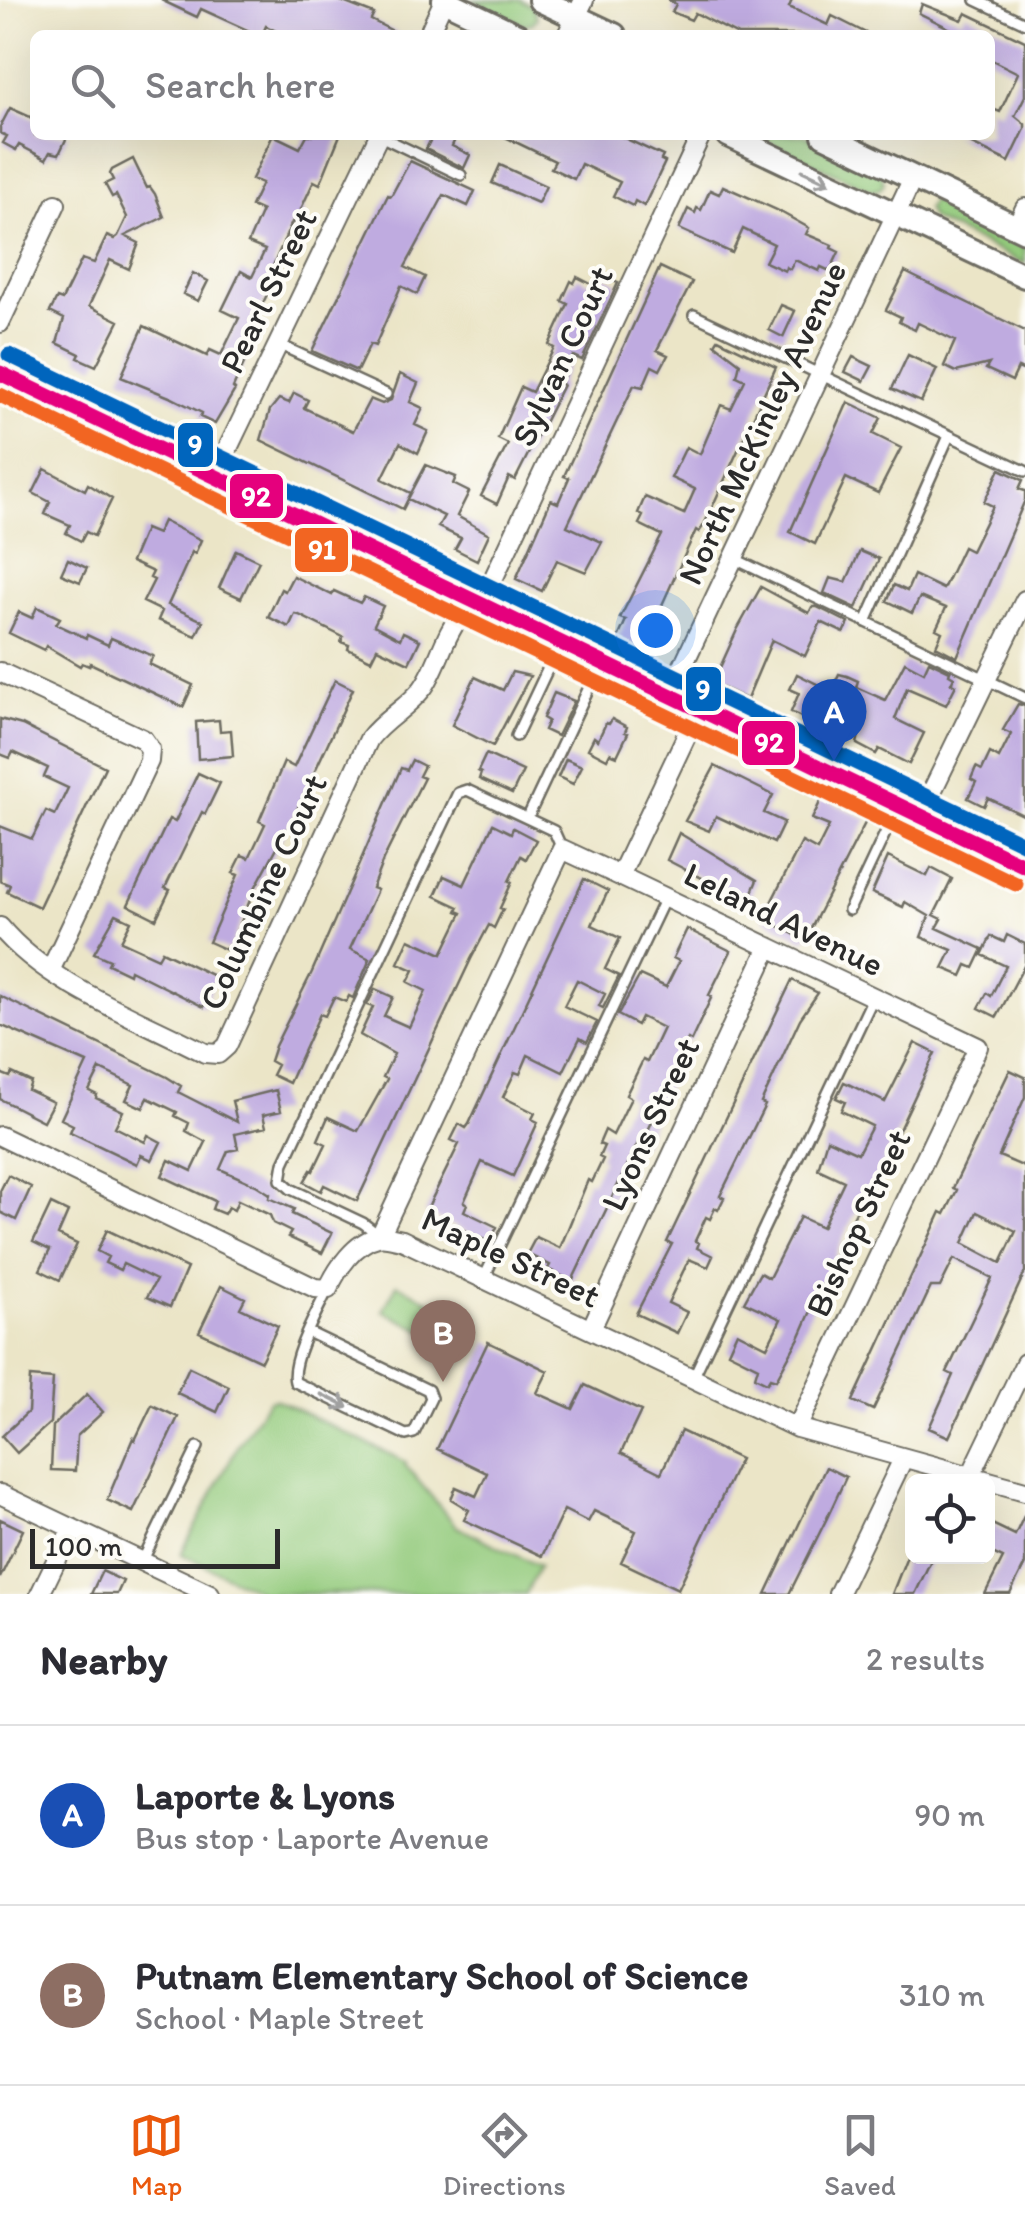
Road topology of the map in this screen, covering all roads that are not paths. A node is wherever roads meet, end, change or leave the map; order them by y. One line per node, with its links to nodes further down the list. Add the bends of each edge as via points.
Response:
1 (444, 0): 6 (street); 7 (street)
2 (540, 0): 4 (street)
3 (976, 0): 5 (lane)
4 (576, 17): 8 (street)
5 (1025, 23)
6 (430, 30)
7 (507, 30)
8 (603, 30)
9 (376, 140): 22 (street, Pearl Street)
10 (388, 140): 14 (lane)
11 (699, 140): 31 (street, Sylvan Court)
12 (738, 140): 17 (street, one-way to 17)
13 (834, 140): 15 (street)
14 (461, 175)
15 (913, 178): 17 (street, North McKinley Avenue); 18 (street)
16 (56, 204): 21 (street)
17 (896, 215): 19 (street); 24 (street, North McKinley Avenue)
18 (1022, 222)
19 (1025, 276)
20 (694, 315): 24 (lane)
21 (0, 322)
22 (280, 345): 25 (lane); 28 (street, Pearl Street)
23 (0, 373): 28 (street)
24 (820, 374): 26 (lane); 29 (street, North McKinley Avenue)
25 (386, 394)
26 (950, 436): 27 (lane); 32 (lane)
27 (1025, 471)
28 (215, 475): 31 (street)
29 (735, 559): 32 (lane); 37 (street, North McKinley Avenue)
30 (1025, 600): 36 (street)
31 (482, 605): 33 (street); 51 (street, Columbine Court, via 458,618 420,691 370,739 218,1054)
32 (866, 622): 36 (lane)
33 (560, 642): 34 (street); 40 (lane)
34 (602, 662): 37 (street); 43 (lane)
35 (0, 672): 51 (street, via 143,739 150,749)
36 (986, 680): 38 (lane); 42 (street)
37 (669, 695): 39 (street)
38 (1025, 698)
39 (699, 709): 41 (street); 46 (street)
40 (516, 736)
41 (898, 806): 42 (street); 48 (lane)
42 (920, 816): 45 (street)
43 (528, 818): 44 (lane, via 554,832); 55 (lane, via 467,790 458,793 284,1163 281,1180 290,1189)
44 (562, 850): 46 (street, Leland Avenue); 55 (street)
45 (1025, 866)
46 (620, 876): 47 (street, Leland Avenue)
47 (665, 898): 50 (street, Leland Avenue); 56 (lane)
48 (849, 910)
49 (0, 927): 51 (street, Columbine Court)
50 (769, 947): 52 (street, Leland Avenue); 58 (street, Lyons Street)
51 (50, 971)
52 (873, 998): 53 (street, Leland Avenue); 61 (lane)
53 (978, 1047): 62 (street, Bishop Street)
54 (0, 1136): 57 (street)
55 (380, 1236): 56 (street, Maple Street); 57 (street, Maple Street, via 338,1268)
56 (484, 1278): 58 (street, Maple Street)
57 (328, 1289): 59 (lane)
58 (591, 1329): 61 (street, Maple Street)
59 (308, 1332): 59 (lane, one-way to 59, via 295,1382 414,1433 431,1398 428,1390)
60 (1025, 1363): 66 (street)
61 (693, 1378): 62 (street, Maple Street)
62 (797, 1428): 64 (street, Maple Street)
63 (198, 1447): 71 (lane)
64 (903, 1460): 65 (street, Maple Street); 74 (street)
65 (966, 1474)
66 (971, 1474)
67 (995, 1482): 68 (street, Maple Street)
68 (1025, 1491)
69 (0, 1494): 70 (street)
70 (72, 1528): 71 (street); 72 (street)
71 (142, 1562): 73 (street)
72 (40, 1594)
73 (210, 1594)
74 (838, 1594)

